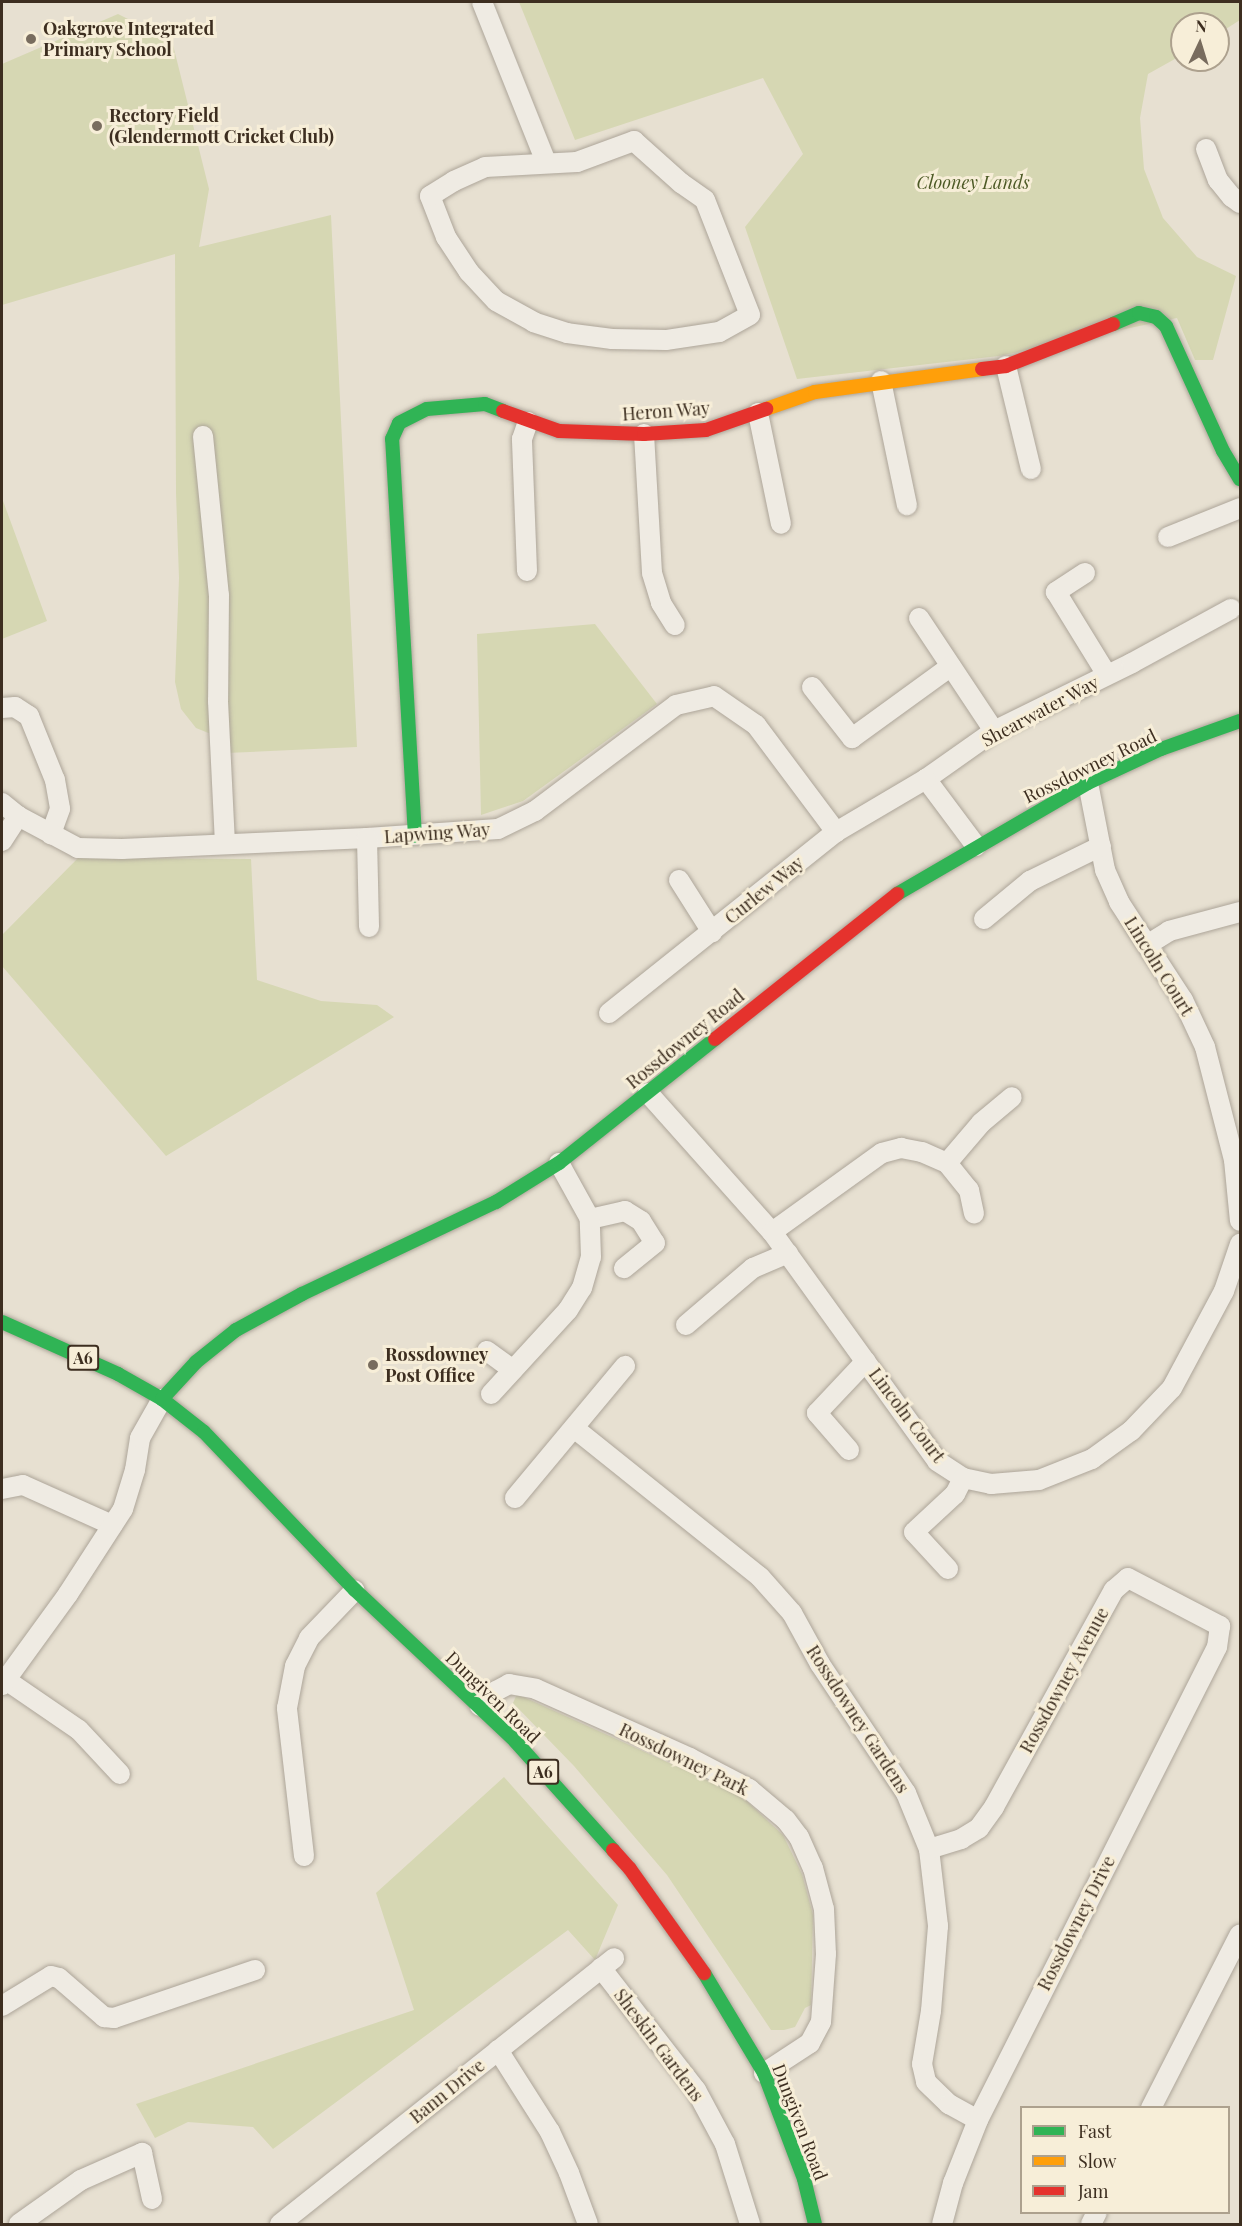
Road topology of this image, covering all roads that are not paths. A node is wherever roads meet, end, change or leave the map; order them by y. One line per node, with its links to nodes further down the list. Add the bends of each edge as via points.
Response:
1 (482, 2): 3 (street)
2 (1206, 149): 4 (street, via 1218,180)
3 (546, 162): 3 (street, via 577,162 634,141 705,200 750,315 719,332 666,340 612,339 567,333 534,322 496,301 469,272 446,237 430,196 485,166)
4 (1240, 203)
5 (1006, 366): 6 (main road, Heron Way); 11 (street); 12 (main road, Heron Way, via 1139,313 1156,316 1166,326 1223,451)
6 (882, 381): 7 (main road, Heron Way, via 815,392); 13 (street)
7 (758, 413): 9 (main road, Heron Way, via 705,430); 15 (street)
8 (528, 422): 9 (main road, Heron Way, via 559,431); 17 (street, via 522,439); 34 (main road, Heron Way, via 485,404 454,405 427,409 399,423 392,439)
9 (644, 434): 21 (street, via 651,573 661,603)
10 (203, 436): 37 (street, via 219,595 218,701)
11 (1031, 469)
12 (1240, 479)
13 (907, 505)
14 (1240, 508): 16 (street)
15 (781, 524)
16 (1168, 537)
17 (526, 571)
18 (1085, 573): 23 (street, via 1056,592)
19 (1231, 609): 23 (street, Shearwater Way)
20 (919, 618): 22 (street)
21 (675, 625)
22 (951, 666): 24 (street, via 852,738); 27 (street)
23 (1107, 675): 27 (street, Shearwater Way)
24 (812, 687)
25 (2, 708): 33 (street, via 15,707 29,717 55,780 60,809)
26 (1240, 721): 29 (main road, Rossdowney Road, via 1161,749)
27 (994, 731): 28 (street, Shearwater Way)
28 (926, 779): 32 (street, Curlew Way); 38 (street)
29 (1088, 783): 38 (main road, Rossdowney Road); 39 (street, Lincoln Court)
30 (2, 803): 31 (street)
31 (18, 816): 33 (street); 36 (street)
32 (836, 832): 34 (street, Lapwing Way, via 756,725 714,696 676,705 535,811 498,829); 44 (street, Curlew Way)
33 (51, 834): 37 (street, Lapwing Way, via 78,848)
34 (415, 836): 35 (street, Lapwing Way)
35 (367, 838): 37 (street, Lapwing Way); 43 (street)
36 (2, 841)
37 (225, 844)
38 (976, 846): 47 (main road, Rossdowney Road, via 895,896)
39 (1101, 846): 42 (street, via 1030,881); 45 (street, Lincoln Court, via 1105,870 1119,902)
40 (679, 880): 44 (street)
41 (1240, 912): 45 (street, via 1169,931)
42 (984, 919)
43 (369, 927)
44 (712, 932): 46 (street, Curlew Way)
45 (1147, 945): 53 (street, Lincoln Court, via 1184,1000 1205,1047 1234,1160)
46 (609, 1013)
47 (648, 1093): 49 (main road, Rossdowney Road); 54 (street, Lincoln Court)
48 (1012, 1097): 50 (street, via 981,1123)
49 (559, 1162): 52 (street); 65 (main road, Rossdowney Road, via 496,1202 302,1294 236,1330 196,1362)
50 (947, 1163): 51 (street, via 969,1190); 54 (street, via 901,1148 882,1153)
51 (974, 1213)
52 (590, 1220): 57 (street, via 625,1211 641,1221 655,1243); 63 (street, via 591,1257 582,1288 568,1310)
53 (1240, 1221)
54 (772, 1232): 56 (street, Lincoln Court)
55 (1240, 1244): 68 (street, Lincoln Court, via 1221,1298 1172,1388 1131,1431 1092,1459 1039,1480 991,1484)
56 (788, 1253): 59 (street, via 753,1268); 61 (street, Lincoln Court)
57 (624, 1268)
58 (2, 1322): 65 (main road, Dungiven Road / A6, via 118,1374)
59 (686, 1325)
60 (487, 1352): 63 (street)
61 (866, 1361): 67 (street, via 817,1413); 68 (street, Lincoln Court, via 937,1461)
62 (625, 1366): 66 (street)
63 (513, 1370): 64 (street)
64 (491, 1394)
65 (162, 1399): 71 (street, via 140,1438 123,1509); 73 (main road, Dungiven Road / A6, via 233,1460)
66 (574, 1428): 70 (street); 78 (street, Rossdowney Gardens, via 760,1577 792,1613 820,1664 906,1793)
67 (849, 1450)
68 (963, 1478): 72 (street, via 955,1494 914,1532)
69 (2, 1489): 71 (street, via 23,1485)
70 (516, 1498)
71 (112, 1525): 75 (street)
72 (948, 1569)
73 (355, 1590): 76 (main road, Dungiven Road / A6); 79 (street, via 309,1638 295,1666 287,1708)
74 (1220, 1626): 78 (street, Rossdowney Avenue, via 1128,1578 1114,1590 979,1828 961,1839); 87 (street, Rossdowney Drive, via 1217,1647)
75 (4, 1682): 77 (street, via 79,1730)
76 (480, 1706): 85 (main road, Dungiven Road / A6, via 652,1896); 85 (street, Rossdowney Park, via 496,1690 509,1684 536,1689 690,1758 749,1789 786,1820 799,1837 813,1869 824,1909 826,1954 821,2022 810,2043)
77 (120, 1774)
78 (929, 1849): 87 (street, Rossdowney Gardens, via 938,1926 922,2064 926,2082 949,2104)
79 (304, 1856)
80 (1240, 1934): 86 (street)
81 (608, 1963): 84 (street, Bann Drive); 92 (street, Sheskin Gardens, via 696,2090 725,2144)
82 (255, 1970): 83 (street, via 114,2018 104,2017 59,1978 51,1976)
83 (2, 2006)
84 (498, 2050): 89 (street, Bann Drive); 91 (street, via 550,2132 570,2173)
85 (764, 2073): 93 (main road, Dungiven Road / A6, via 804,2179)
86 (1152, 2106)
87 (978, 2120): 94 (street, Rossdowney Drive, via 953,2183)
88 (152, 2199): 90 (street, via 142,2153 81,2180)
89 (292, 2221)
90 (19, 2224)
91 (584, 2224)
92 (750, 2224)
93 (815, 2224)
94 (942, 2224)

